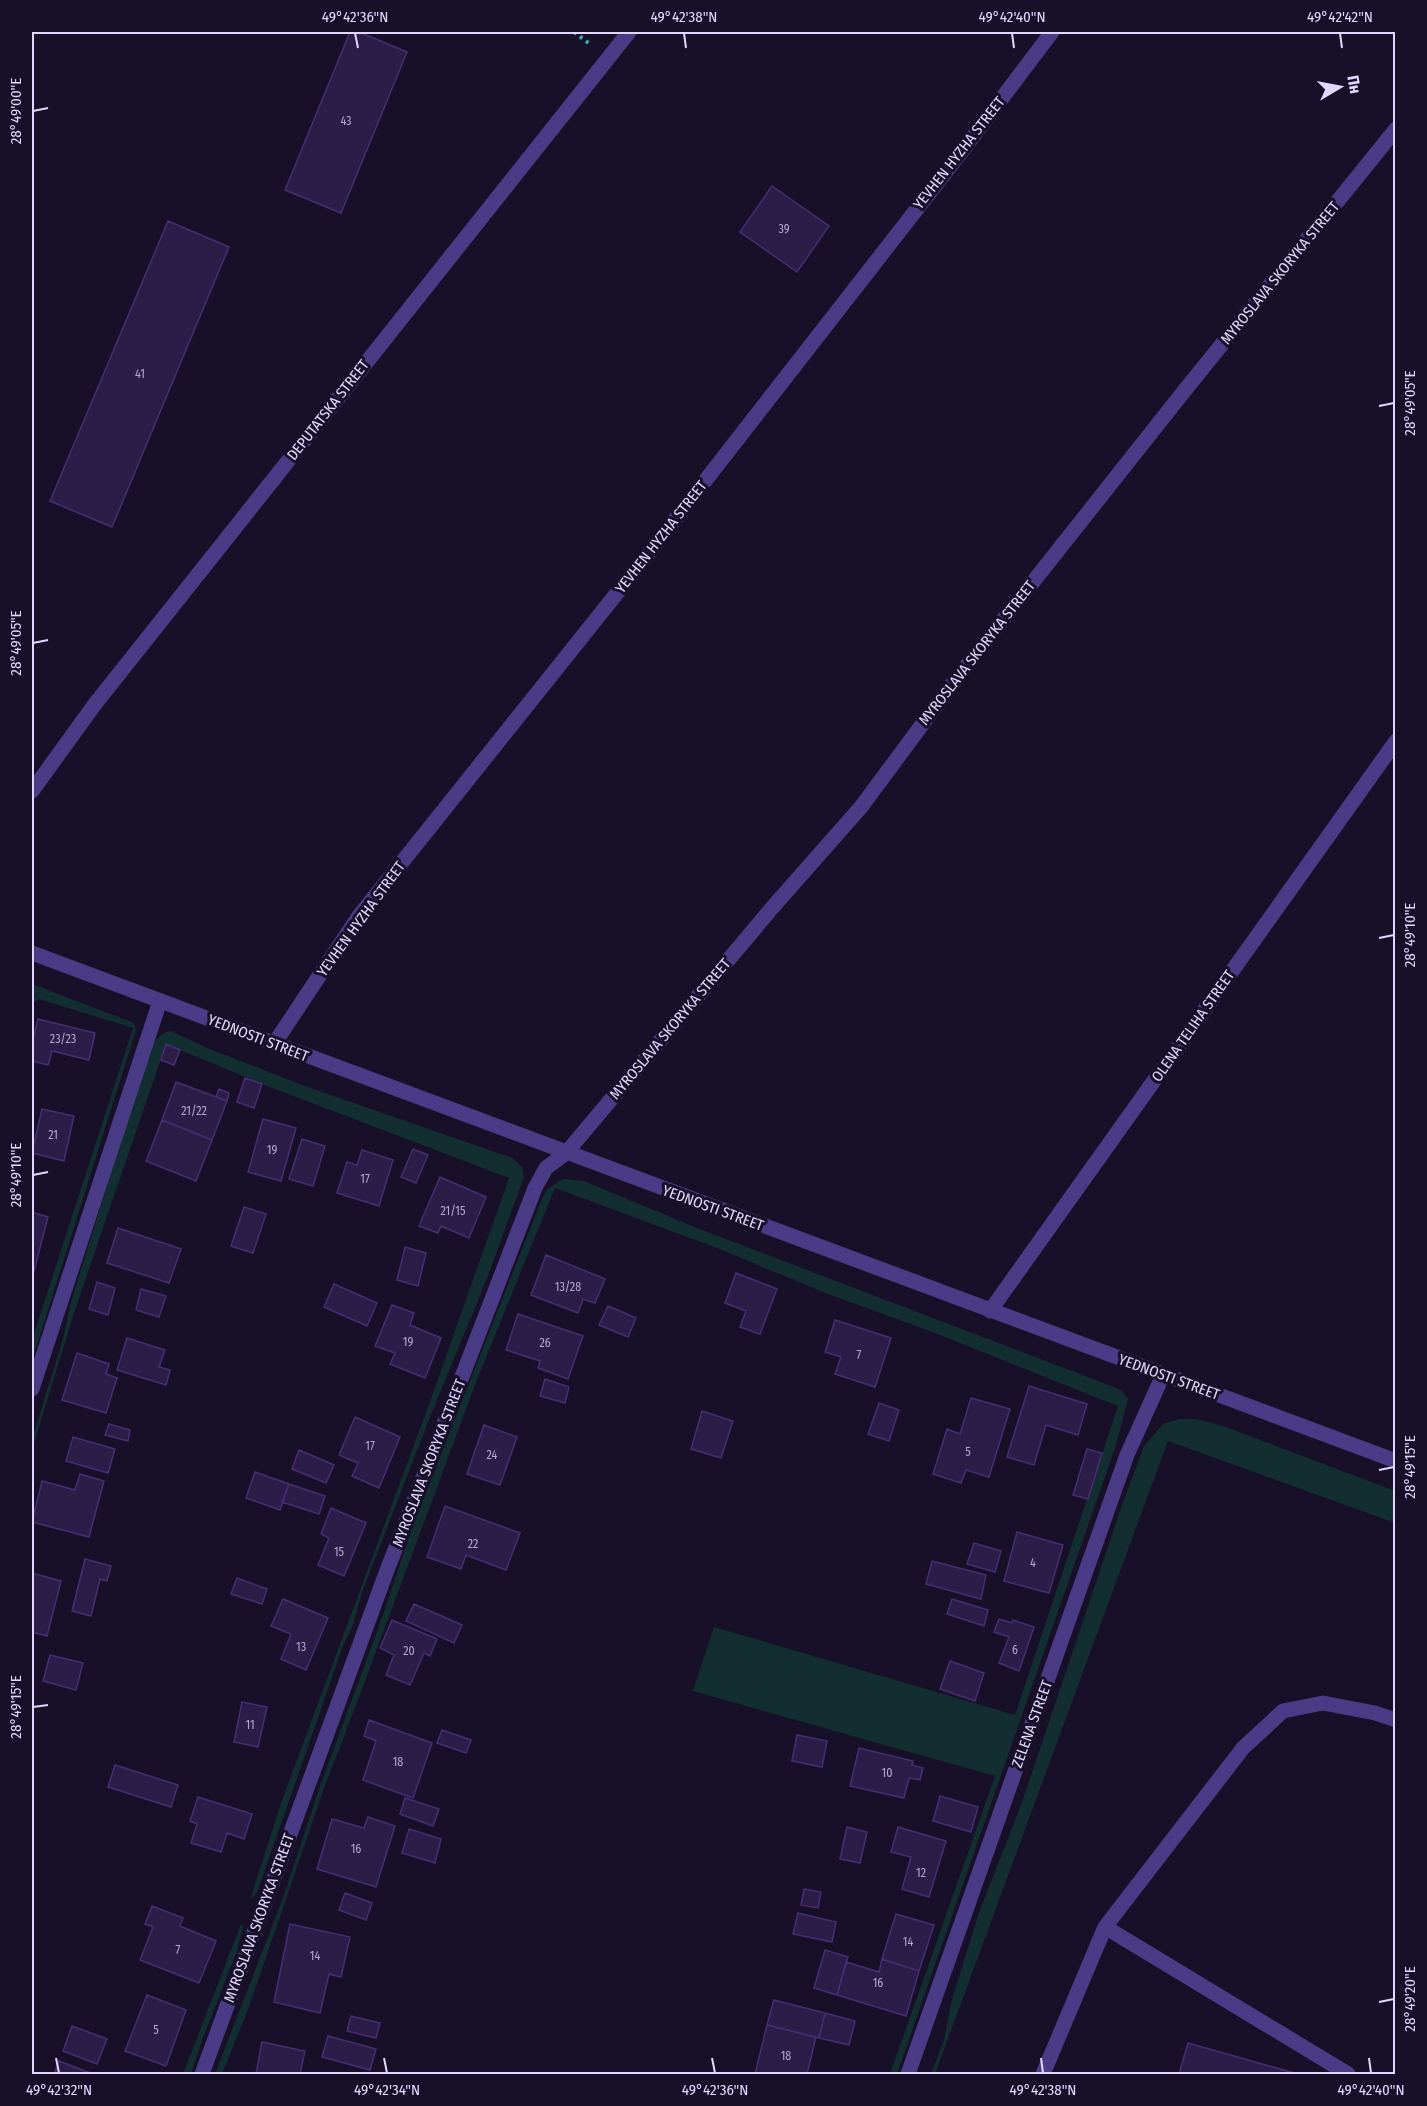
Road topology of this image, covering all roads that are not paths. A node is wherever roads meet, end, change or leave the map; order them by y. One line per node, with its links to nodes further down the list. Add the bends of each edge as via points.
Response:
1 (629, 32): 5 (street, DEPUTATSKA STREET, via 95,704)
2 (1052, 32): 8 (street, YEVHEN HYZHA STREET, via 641,563 359,916)
3 (1395, 129): 9 (street, MYROSLAVA SKORYKA STREET, via 953,683 861,807)
4 (1395, 741): 10 (street, OLENA TELIHA STREET)
5 (32, 791)
6 (32, 953): 7 (street, YEDNOSTI STREET)
7 (160, 1001): 8 (street, YEDNOSTI STREET); 12 (street)
8 (274, 1044): 9 (street, YEDNOSTI STREET)
9 (566, 1153): 10 (street, YEDNOSTI STREET); 16 (street, MYROSLAVA SKORYKA STREET, via 546,1168 535,1188 386,1573)
10 (990, 1311): 11 (street, YEDNOSTI STREET)
11 (1163, 1375): 13 (street, YEDNOSTI STREET); 17 (street, ZELENA STREET, via 1127,1455)
12 (32, 1389)
13 (1395, 1461)
14 (1395, 1720): 15 (street, via 1323,1703 1283,1711 1243,1748)
15 (1105, 1927): 18 (street); 19 (street)
16 (202, 2074)
17 (908, 2074)
18 (1043, 2074)
19 (1348, 2074)

